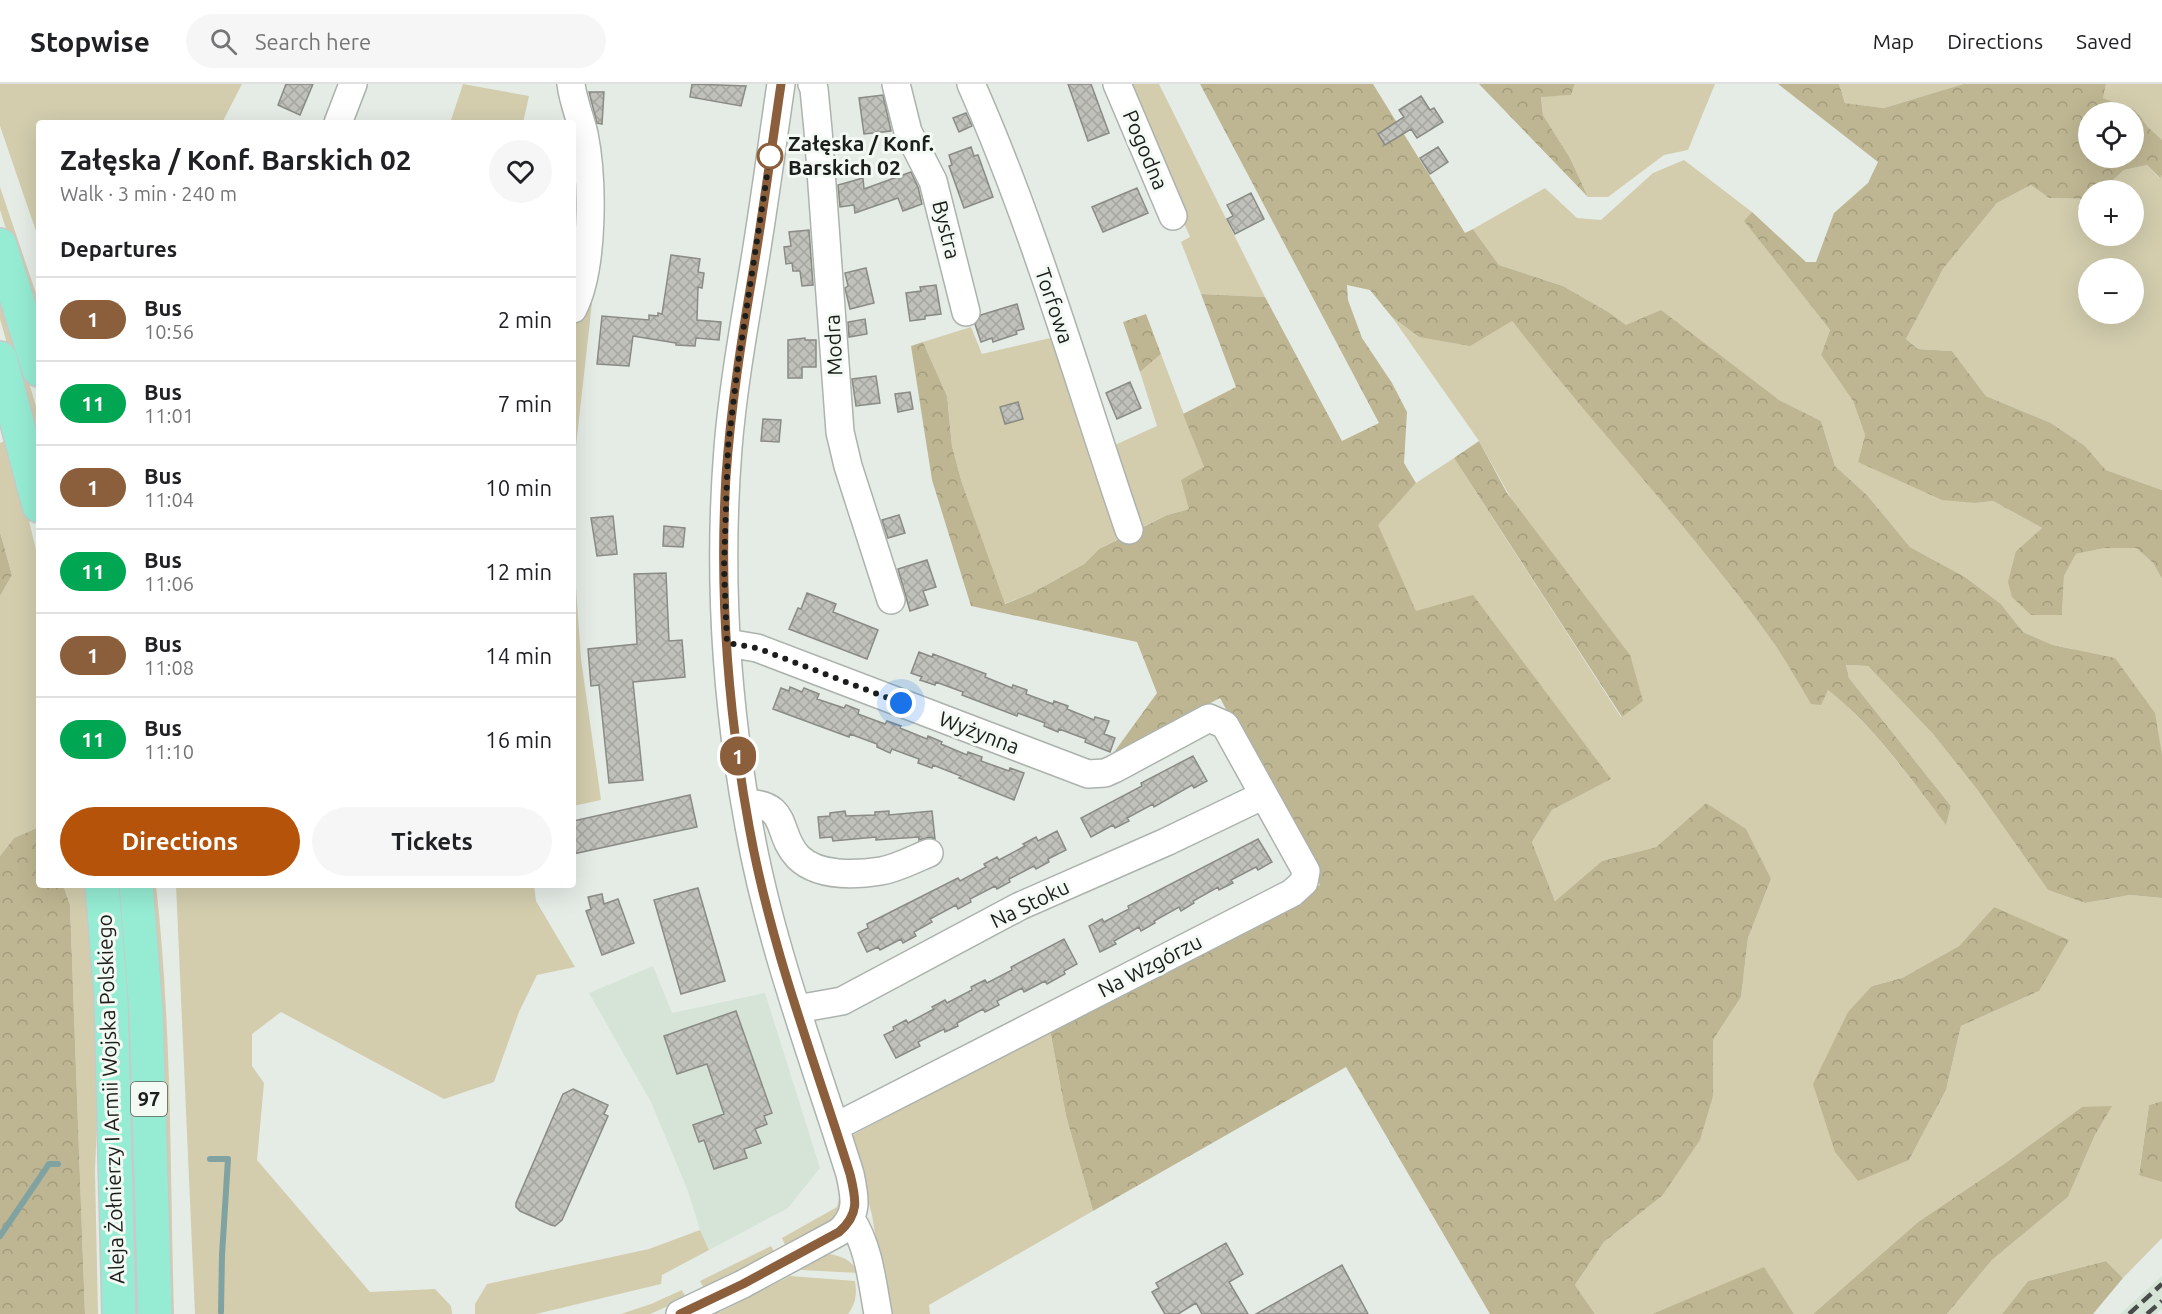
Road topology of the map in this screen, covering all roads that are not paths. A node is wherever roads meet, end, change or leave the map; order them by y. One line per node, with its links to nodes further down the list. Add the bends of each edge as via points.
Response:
1 (354, 84): 8 (street)
2 (571, 84): 11 (street, via 584,133 590,200 584,273)
3 (781, 84): 18 (street, via 728,447 724,567)
4 (812, 84): 17 (street, Modra, via 840,432)
5 (896, 84): 12 (street, Bystra, via 908,132 933,181)
6 (971, 84): 16 (street, Torfowa, via 1042,268)
7 (1117, 84): 9 (street, Pogodna)
8 (339, 120)
9 (1173, 216)
10 (0, 245): 14 (main road)
11 (576, 299)
12 (966, 312)
13 (0, 358): 15 (main road)
14 (36, 360)
15 (36, 495)
16 (1129, 530)
17 (891, 600)
18 (727, 643): 19 (street, Wyżynna, via 757,648 1088,774 1114,769 1209,718); 21 (street)
19 (1225, 725): 20 (street, Na Wzgórzu)
20 (1264, 795): 25 (street, Na Stoku, via 1020,906 842,1001); 26 (street, Na Wzgórzu, via 1305,871 1304,882 1292,893)
21 (745, 803): 22 (street, via 772,810 794,852 820,870 852,874 883,870); 25 (street, via 768,913)
22 (929, 853)
23 (102, 888): 28 (main road, Aleja Żołnierzy I Armii Wojska Polskiego / 97, via 111,998)
24 (136, 888): 29 (main road, Aleja Żołnierzy I Armii Wojska Polskiego / 97, via 146,1011)
25 (796, 1009): 26 (street)
26 (835, 1127): 27 (street, via 856,1198)
27 (851, 1219): 30 (street, via 839,1232); 31 (street, via 865,1248)
28 (119, 1314)
29 (154, 1314)
30 (680, 1314)
31 (878, 1314)

